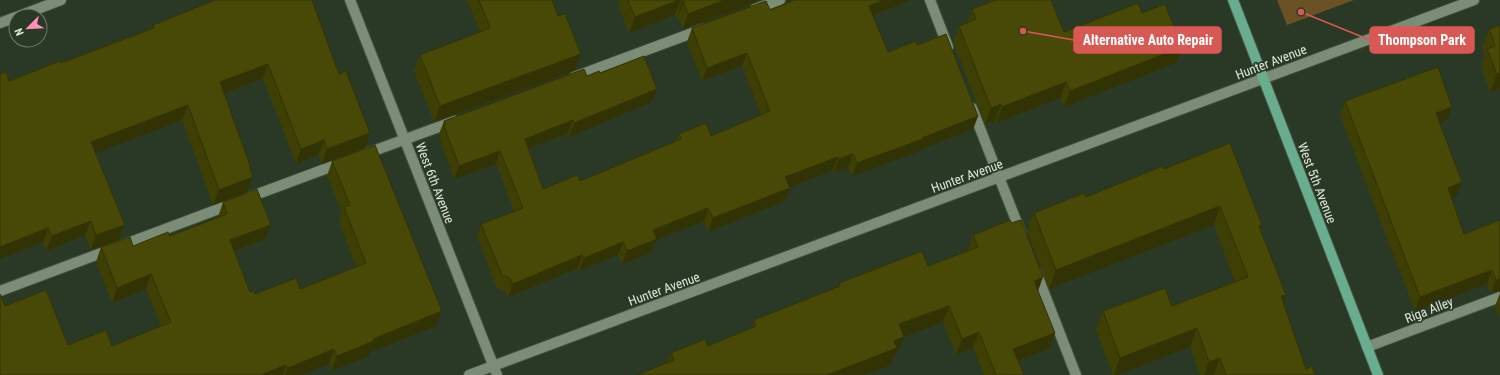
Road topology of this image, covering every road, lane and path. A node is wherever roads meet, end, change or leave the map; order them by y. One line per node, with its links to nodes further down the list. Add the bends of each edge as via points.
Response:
1 (59, 0): 7 (street)
2 (350, 0): 15 (street, West 6th Avenue)
3 (780, 0): 8 (street)
4 (930, 0): 10 (street)
5 (1233, 0): 11 (main road, West 5th Avenue)
6 (1474, 0): 11 (street, Hunter Avenue)
7 (39, 8)
8 (742, 14)
9 (712, 25): 12 (street)
10 (952, 59)
11 (1264, 79): 16 (street, Hunter Avenue); 21 (main road, West 5th Avenue)
12 (563, 81)
13 (969, 101): 16 (street)
14 (466, 117): 15 (street)
15 (405, 140): 19 (street); 22 (street, West 6th Avenue)
16 (999, 178): 17 (street); 22 (street, Hunter Avenue)
17 (1025, 242)
18 (1033, 264): 24 (street)
19 (0, 291)
20 (1500, 297): 21 (street, Riga Alley)
21 (1367, 347): 25 (main road, West 5th Avenue)
22 (495, 371): 23 (street, Hunter Avenue)
23 (469, 375)
24 (1076, 375)
25 (1378, 375)

